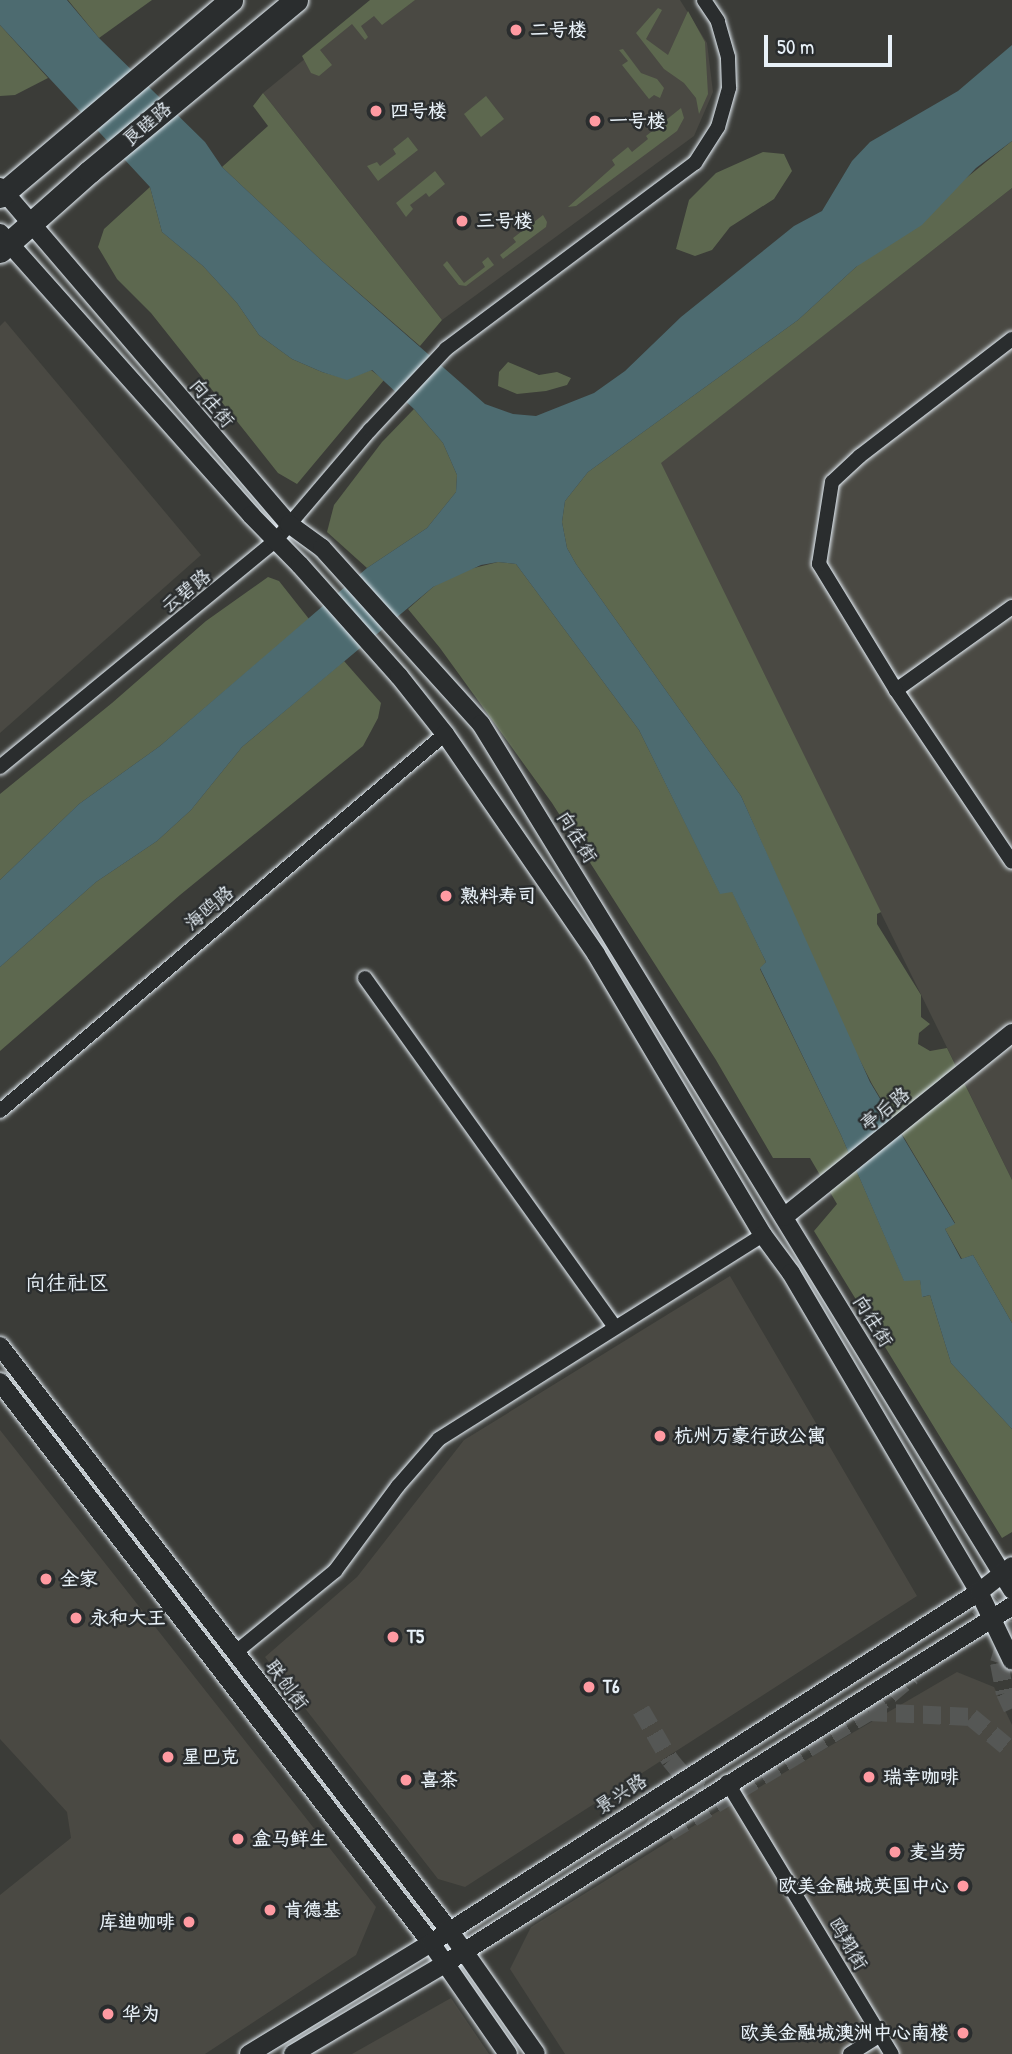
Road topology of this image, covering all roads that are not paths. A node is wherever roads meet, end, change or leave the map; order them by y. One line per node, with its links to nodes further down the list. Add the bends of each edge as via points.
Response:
1 (231, 0): 4 (main road, 良睦路)
2 (296, 0): 5 (main road, 良睦路)
3 (704, 0): 8 (street, 云碧路, via 718,21 728,57 729,88 718,127 695,163 446,349)
4 (2, 192): 5 (street, 向往街)
5 (31, 224): 6 (main road, 良睦路); 8 (street, 向往街)
6 (3, 242): 9 (street)
7 (1012, 339): 11 (street, via 832,482 818,564)
8 (289, 524): 9 (street, 云碧路); 18 (street, 向往街, via 323,548 481,724)
9 (276, 540): 12 (street, via 399,676); 13 (street, 云碧路)
10 (1012, 607): 11 (street)
11 (896, 690): 14 (street)
12 (444, 734): 17 (street, 海鸥路); 19 (street, via 596,954)
13 (0, 767)
14 (1012, 862)
15 (365, 978): 20 (street)
16 (1012, 1032): 18 (street, 亭后路)
17 (0, 1111)
18 (784, 1217): 23 (street, 向往街)
19 (762, 1235): 20 (street); 25 (street, via 791,1273)
20 (614, 1326): 28 (street, via 439,1439 335,1571)
21 (0, 1346): 28 (street, 联创街)
22 (0, 1382): 32 (street)
23 (1007, 1569): 24 (street, 向往街); 25 (street, 景兴路)
24 (1012, 1590)
25 (979, 1592): 27 (street); 31 (street, 景兴路)
26 (1012, 1606): 27 (street)
27 (994, 1620): 29 (street); 30 (street)
28 (236, 1653): 31 (street, 联创街)
29 (1012, 1661)
30 (727, 1782): 33 (street); 35 (street, 鸥翔街)
31 (449, 1930): 32 (street, 景兴路); 33 (street, 联创街)
32 (431, 1943): 34 (street); 36 (street, 景兴路)
33 (464, 1951): 34 (street); 39 (street, 联创街)
34 (446, 1963): 37 (street); 38 (street)
35 (880, 2035): 40 (street); 41 (street, 鸥翔街)
36 (249, 2054)
37 (293, 2054)
38 (508, 2054)
39 (536, 2054)
40 (850, 2054)
41 (892, 2054)

